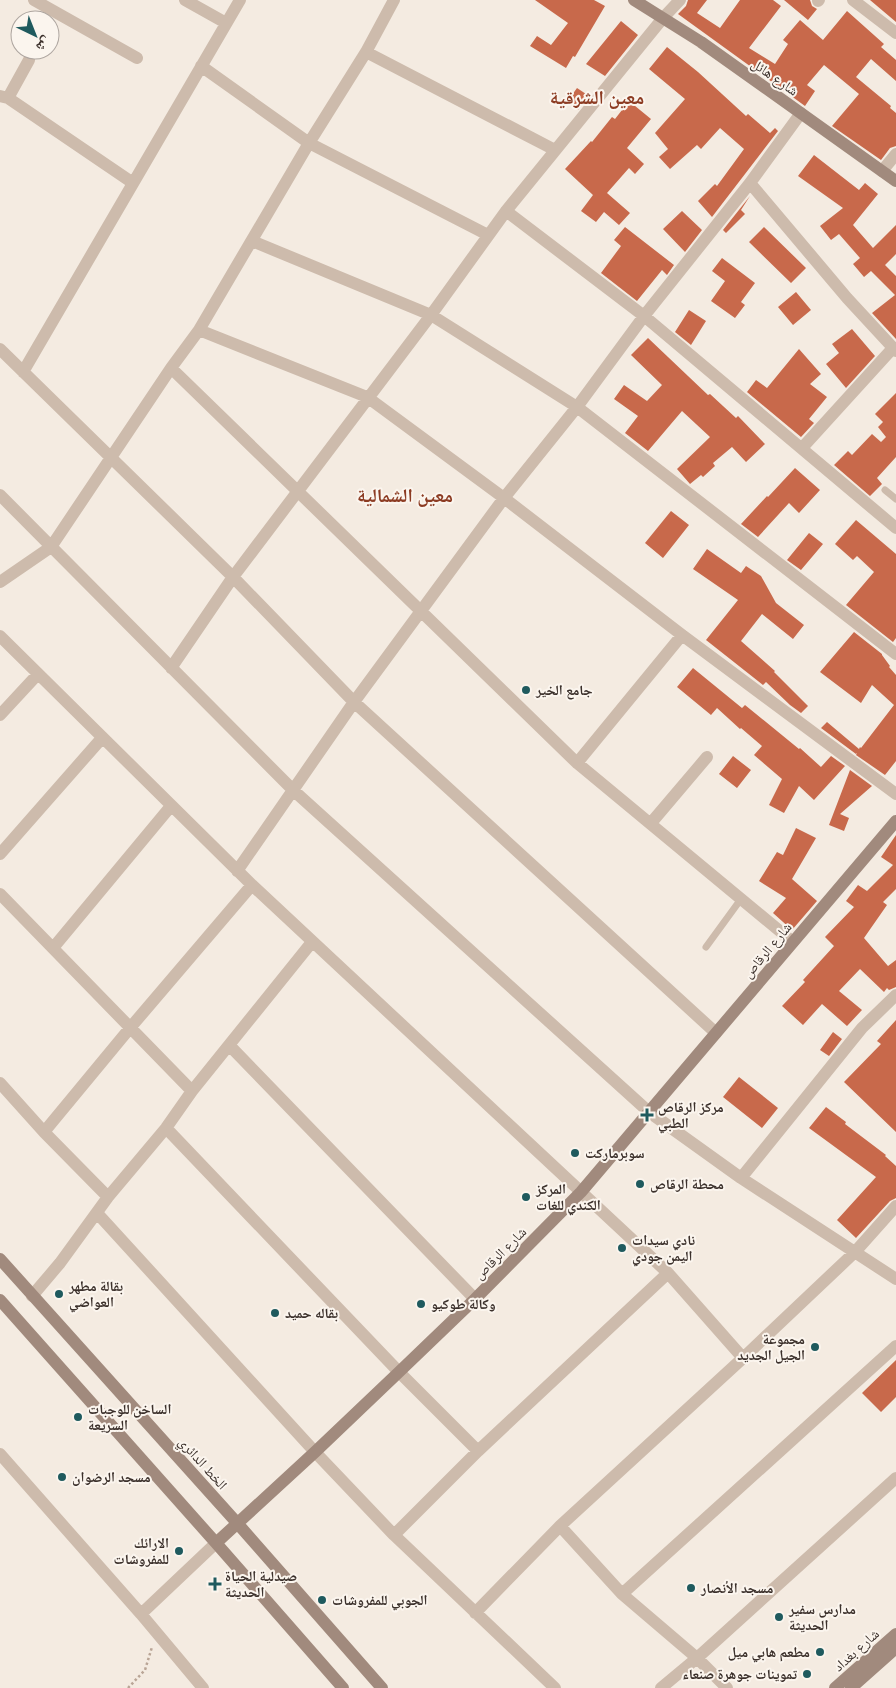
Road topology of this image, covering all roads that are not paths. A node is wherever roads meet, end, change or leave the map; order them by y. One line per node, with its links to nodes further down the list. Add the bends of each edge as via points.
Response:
1 (34, 0): 12 (street)
2 (185, 0): 9 (street)
3 (240, 0): 9 (street)
4 (394, 0): 11 (street)
5 (634, 0): 8 (street, شارع هائل)
6 (680, 0): 8 (street)
7 (853, 0): 10 (street)
8 (663, 18): 16 (street, شارع هائل); 18 (street)
9 (226, 22): 14 (street)
10 (896, 33)
11 (366, 52): 17 (street); 18 (street)
12 (137, 58)
13 (29, 60): 15 (street)
14 (201, 66): 17 (street); 22 (street)
15 (4, 97): 22 (street)
16 (801, 113): 20 (street, شارع هائل); 23 (street)
17 (309, 143): 25 (street); 26 (street)
18 (555, 150): 24 (street)
19 (896, 154): 20 (street)
20 (882, 171): 21 (street, شارع هائل)
21 (896, 181)
22 (133, 183): 33 (street)
23 (750, 183): 28 (street); 31 (street)
24 (506, 211): 25 (street); 28 (street)
25 (488, 235): 27 (street)
26 (252, 241): 27 (street); 29 (street)
27 (431, 315): 34 (street); 35 (street)
28 (644, 316): 35 (street); 36 (street)
29 (199, 330): 32 (street); 34 (street)
30 (0, 349): 33 (street)
31 (895, 350): 36 (street)
32 (171, 368): 37 (street); 39 (street)
33 (23, 372): 37 (street)
34 (367, 397): 39 (street); 41 (street)
35 (577, 407): 41 (street); 50 (street)
36 (802, 448): 43 (street)
37 (110, 457): 44 (street); 45 (street)
38 (885, 490): 42 (lane)
39 (298, 491): 45 (street); 47 (street)
40 (0, 495): 44 (street)
41 (504, 498): 47 (street); 48 (street)
42 (896, 499)
43 (896, 528)
44 (51, 547): 46 (street); 51 (street)
45 (232, 577): 51 (street); 53 (street)
46 (0, 582)
47 (420, 610): 53 (street); 57 (street)
48 (682, 635): 57 (street); 59 (street)
49 (0, 636): 52 (street)
50 (896, 654)
51 (171, 668): 58 (street)
52 (38, 674): 54 (street); 55 (street)
53 (354, 702): 58 (street); 74 (street)
54 (0, 715)
55 (102, 738): 60 (street); 63 (street)
56 (707, 758): 62 (street)
57 (577, 762): 62 (street)
58 (292, 790): 64 (street); 78 (street)
59 (896, 794)
60 (171, 806): 64 (street); 71 (street)
61 (896, 821): 69 (street, شارع الرقاص)
62 (650, 824): 67 (street)
63 (0, 854)
64 (237, 871): 65 (street)
65 (252, 886): 68 (street); 73 (street)
66 (0, 894): 71 (street)
67 (741, 899): 69 (street); 70 (lane)
68 (312, 942): 75 (street); 82 (street)
69 (793, 942): 74 (street, شارع الرقاص)
70 (706, 947)
71 (52, 948): 73 (street)
72 (896, 994): 81 (street, via 862,1028)
73 (130, 1028): 77 (street); 80 (street)
74 (716, 1034): 78 (street, شارع الرقاص)
75 (229, 1045): 77 (street); 91 (street)
76 (0, 1083): 80 (street)
77 (192, 1091): 79 (street)
78 (648, 1112): 81 (street); 82 (street, شارع الرقاص)
79 (166, 1128): 83 (street); 95 (street)
80 (44, 1132): 83 (street)
81 (741, 1178): 86 (street)
82 (581, 1192): 88 (street); 91 (street, شارع الرقاص)
83 (108, 1197): 85 (street)
84 (896, 1206): 86 (street)
85 (97, 1214): 90 (street); 97 (street)
86 (855, 1252): 89 (street); 94 (street)
87 (0, 1259): 90 (street, الخط الدائري)
88 (668, 1273): 94 (street); 96 (street)
89 (896, 1280)
90 (32, 1296): 100 (street, الخط الدائري)
91 (475, 1298): 95 (street, شارع الرقاص)
92 (0, 1300): 103 (street)
93 (896, 1346): 104 (street)
94 (743, 1358): 101 (street)
95 (399, 1372): 96 (street); 97 (street, شارع الرقاص)
96 (478, 1451): 102 (street)
97 (316, 1452): 100 (street, شارع الرقاص); 102 (street)
98 (0, 1454): 106 (street)
99 (896, 1478): 109 (street)
100 (238, 1524): 103 (street, شارع الرقاص); 112 (street, الخط الدائري)
101 (560, 1526): 104 (street); 105 (street)
102 (394, 1535): 105 (street)
103 (216, 1543): 106 (street); 111 (street)
104 (622, 1594): 109 (street)
105 (475, 1613): 113 (street)
106 (141, 1614): 110 (street)
107 (896, 1634): 116 (street, شارع بغداد)
108 (896, 1648): 117 (street)
109 (697, 1658): 114 (street); 115 (street)
110 (203, 1688)
111 (342, 1688)
112 (382, 1688)
113 (556, 1688)
114 (661, 1688)
115 (727, 1688)
116 (836, 1688)
117 (851, 1688)

